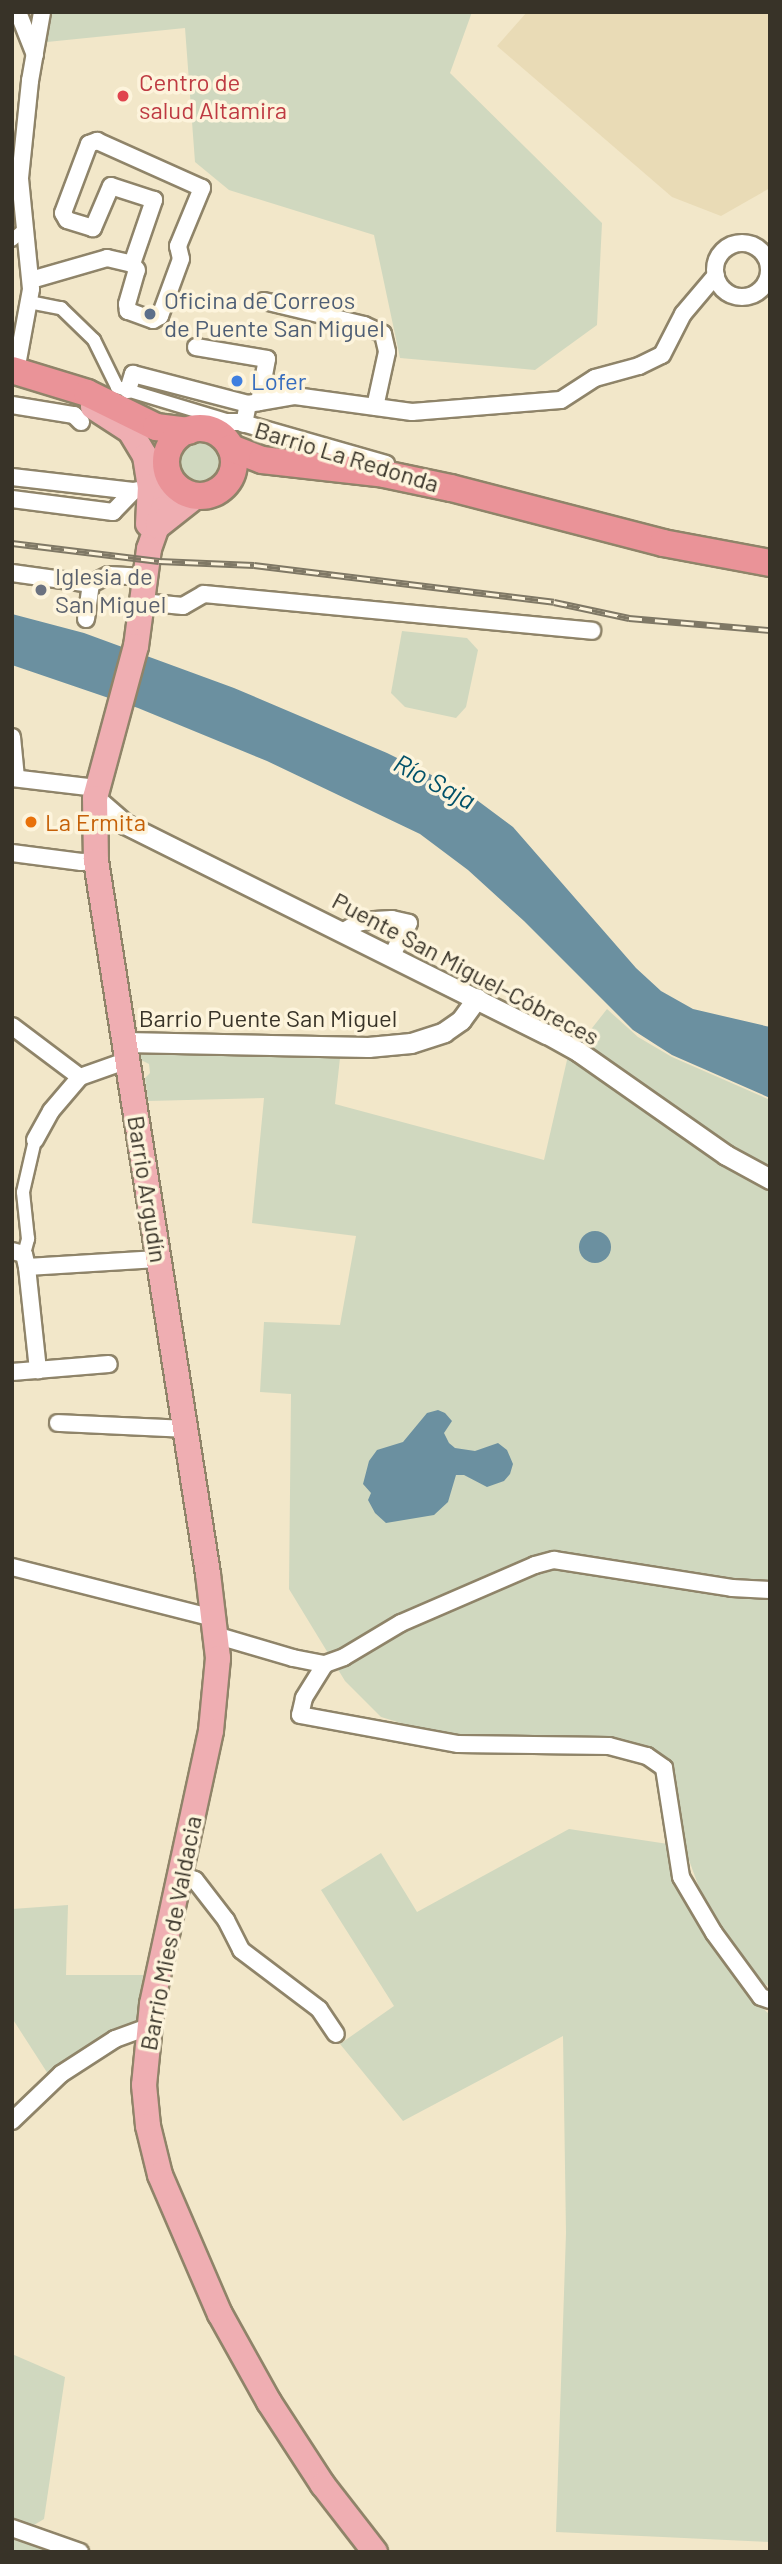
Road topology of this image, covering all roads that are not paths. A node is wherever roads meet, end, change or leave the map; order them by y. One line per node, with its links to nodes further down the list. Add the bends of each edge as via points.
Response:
1 (18, 12): 3 (street)
2 (42, 12): 3 (street)
3 (35, 55): 4 (street, via 20,178)
4 (26, 228): 5 (street); 9 (street)
5 (12, 240)
6 (768, 258): 8 (street, via 755,246 737,244 722,253); 8 (street, via 766,283 754,295 730,294)
7 (132, 264): 7 (street, via 154,200 111,186 93,228 67,220 63,213 89,144 97,141 202,188 178,246 181,259 160,316 153,320 128,312 137,270); 9 (street, via 107,258)
8 (716, 275): 19 (street, via 683,314 662,355 595,378 561,400 412,412)
9 (31, 280): 12 (street)
10 (12, 299): 12 (street)
11 (264, 301): 19 (street, via 365,325 383,334 387,352)
12 (29, 302): 14 (street); 16 (street, via 61,309 94,340 117,387)
13 (196, 347): 17 (street, via 267,359)
14 (14, 370): 15 (highway)
15 (43, 378): 20 (highway); 27 (main road, Barrio Argudín, via 130,431)
16 (128, 390): 17 (street, via 133,374); 22 (street)
17 (253, 403): 19 (street, via 295,396); 22 (street)
18 (12, 405): 21 (street, via 74,415)
19 (375, 407)
20 (133, 416): 22 (highway, via 164,430); 27 (highway, via 156,438)
21 (81, 422)
22 (219, 427): 23 (highway); 27 (highway, via 175,441); 28 (street, Barrio La Redonda, via 384,463)
23 (231, 449): 24 (highway, via 262,460); 26 (highway)
24 (318, 467): 26 (highway, via 263,468); 28 (highway)
25 (12, 477): 27 (street)
26 (231, 477): 27 (highway, via 217,492)
27 (166, 480): 29 (street, via 113,512); 30 (main road); 30 (main road, Barrio Argudín)
28 (451, 488): 31 (highway, via 663,543)
29 (12, 499)
30 (153, 538): 33 (main road, Barrio Argudín)
31 (770, 563)
32 (12, 573): 34 (street)
33 (145, 577): 34 (street, via 109,575); 35 (main road, Barrio Argudín)
34 (91, 584): 36 (street)
35 (142, 602): 37 (street, via 183,606 204,594); 40 (main road, Barrio Argudín, via 136,646)
36 (86, 619)
37 (592, 631)
38 (12, 737): 39 (street)
39 (14, 778): 40 (street)
40 (95, 793): 41 (street, Puente San Miguel-Cóbreces); 42 (main road, Barrio Argudín)
41 (125, 824): 42 (street); 45 (street, Puente San Miguel-Cóbreces)
42 (95, 830): 44 (main road, Barrio Argudín)
43 (12, 853): 44 (street)
44 (96, 861): 49 (main road, Barrio Argudín)
45 (344, 931): 46 (street, Puente San Miguel-Cóbreces); 46 (street, via 374,920 410,923)
46 (392, 955): 47 (street, Puente San Miguel-Cóbreces)
47 (477, 998): 49 (street, Barrio Puente San Miguel, via 461,1020 411,1043); 52 (street, Puente San Miguel-Cóbreces, via 579,1052 726,1155)
48 (12, 1026): 50 (street)
49 (126, 1051): 50 (street); 54 (main road, Barrio Argudín)
50 (80, 1077): 51 (street)
51 (34, 1140): 53 (street, via 23,1192 28,1239)
52 (770, 1180)
53 (21, 1257): 54 (street); 56 (street)
54 (158, 1259): 59 (main road, Barrio Argudín)
55 (109, 1364): 56 (street)
56 (38, 1370): 57 (street)
57 (12, 1372)
58 (58, 1423): 59 (street)
59 (185, 1430): 62 (main road, Barrio Argudín)
60 (12, 1567): 62 (street)
61 (770, 1590): 63 (street, via 554,1560 535,1564 401,1623)
62 (215, 1626): 63 (street, via 293,1658); 64 (main road, Barrio Mies de Valdacia, via 219,1674 211,1731)
63 (325, 1664): 65 (street, via 304,1698 300,1715 458,1744 609,1746 647,1756 663,1768 681,1877 714,1933 761,1997)
64 (179, 1874): 66 (main road, Barrio Mies de Valdacia); 67 (street, via 195,1880 226,1920 241,1950 319,2009)
65 (770, 2000)
66 (148, 2027): 68 (street, via 115,2039 61,2074); 71 (main road, Barrio Mies de Valdacia, via 144,2085 148,2126 176,2216 220,2314 269,2402 323,2485)
67 (336, 2034)
68 (12, 2120)
69 (12, 2528): 70 (street)
70 (80, 2552)
71 (375, 2552)

